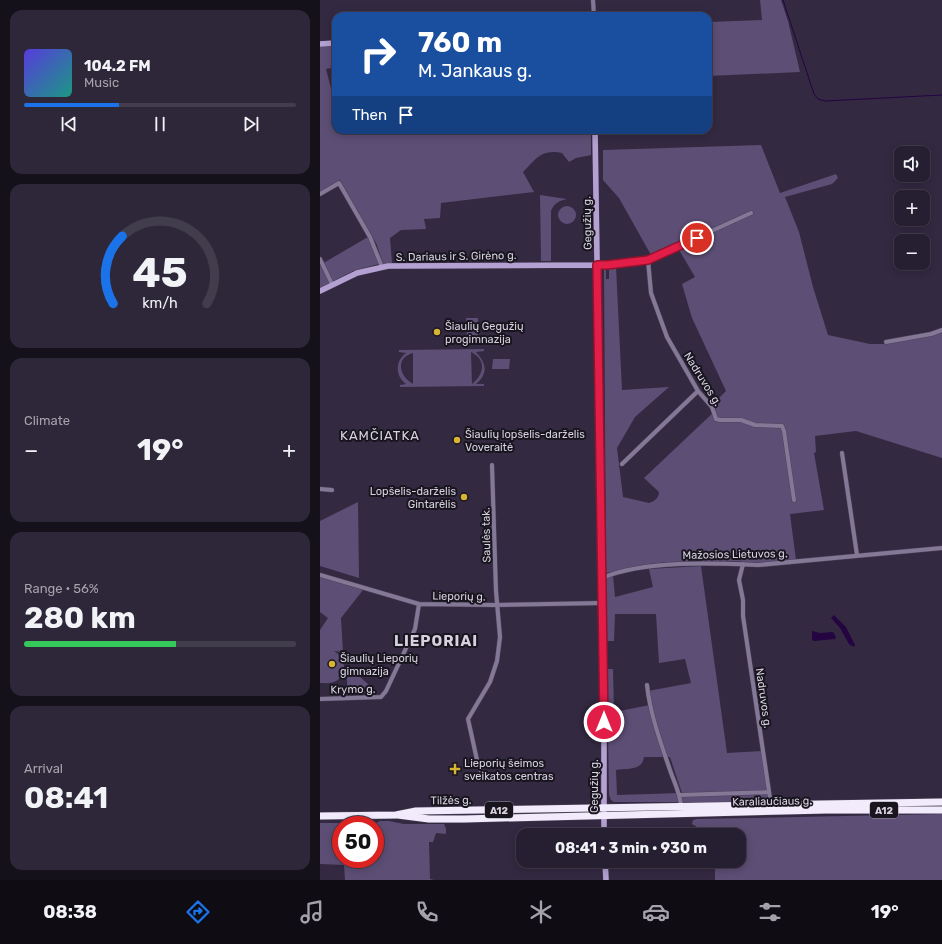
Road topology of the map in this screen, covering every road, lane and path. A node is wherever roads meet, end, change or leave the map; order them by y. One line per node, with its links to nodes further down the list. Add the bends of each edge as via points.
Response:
1 (593, 0): 2 (street)
2 (594, 12)
3 (332, 43): 4 (main road)
4 (320, 44)
5 (595, 134): 10 (main road, Gegužių g.)
6 (320, 194): 11 (street, via 339,183 370,237)
7 (751, 212): 9 (street)
8 (320, 259): 12 (street)
9 (648, 260): 10 (street); 16 (street, Nadruvos g., via 651,293 667,337)
10 (597, 265): 11 (main road, S. Dariaus ir S. Girėno g.); 27 (main road, Gegužių g.)
11 (382, 267): 12 (main road, S. Dariaus ir S. Girėno g., via 358,273)
12 (332, 284): 13 (main road, S. Dariaus ir S. Girėno g.)
13 (320, 291)
14 (942, 330): 15 (street)
15 (886, 342)
16 (698, 391): 18 (street); 22 (street, Nadruvos g., via 712,408 716,419 782,426)
17 (842, 454): 24 (street)
18 (622, 464)
19 (492, 465): 30 (street, Saulės tak.)
20 (320, 489): 21 (street)
21 (332, 490)
22 (794, 500)
23 (942, 548): 24 (street, Mažosios Lietuvos g.)
24 (857, 556): 25 (street, Mažosios Lietuvos g., via 758,565)
25 (743, 564): 27 (street, Mažosios Lietuvos g., via 647,567); 34 (street, Nadruvos g., via 739,580 743,616)
26 (320, 575): 29 (street, Lieporių g.)
27 (602, 578): 28 (main road, Gegužių g.)
28 (602, 603): 30 (street, Lieporių g.); 38 (main road, Gegužių g.)
29 (419, 604): 30 (street, Lieporių g.); 32 (street, Krymo g., via 415,629 381,697)
30 (497, 605): 33 (street, Saulės tak., via 500,637 498,661 490,682 468,719 477,760 481,766)
31 (647, 685): 35 (street, via 668,766)
32 (320, 699)
33 (481, 779)
34 (769, 792): 35 (street); 39 (street, Nadruvos g.)
35 (680, 796): 37 (street)
36 (942, 802): 39 (highway, Karaliaučiaus g. / A12)
37 (681, 806): 38 (highway, Karaliaučiaus g. / A12); 39 (highway, Karaliaučiaus g. / A12)
38 (604, 807): 41 (highway, Tilžės g. / A12, via 416,811); 43 (main road, Gegužių g.)
39 (771, 808): 40 (highway, Karaliaučiaus g. / A12); 43 (highway, Karaliaučiaus g. / A12)
40 (942, 810)
41 (396, 815): 42 (highway, Tilžės g. / A12); 43 (highway, Tilžės g. / A12, via 429,819)
42 (320, 816)
43 (604, 816): 44 (main road, Gegužių g.)
44 (604, 828)
45 (605, 868): 46 (main road)
46 (606, 880)

